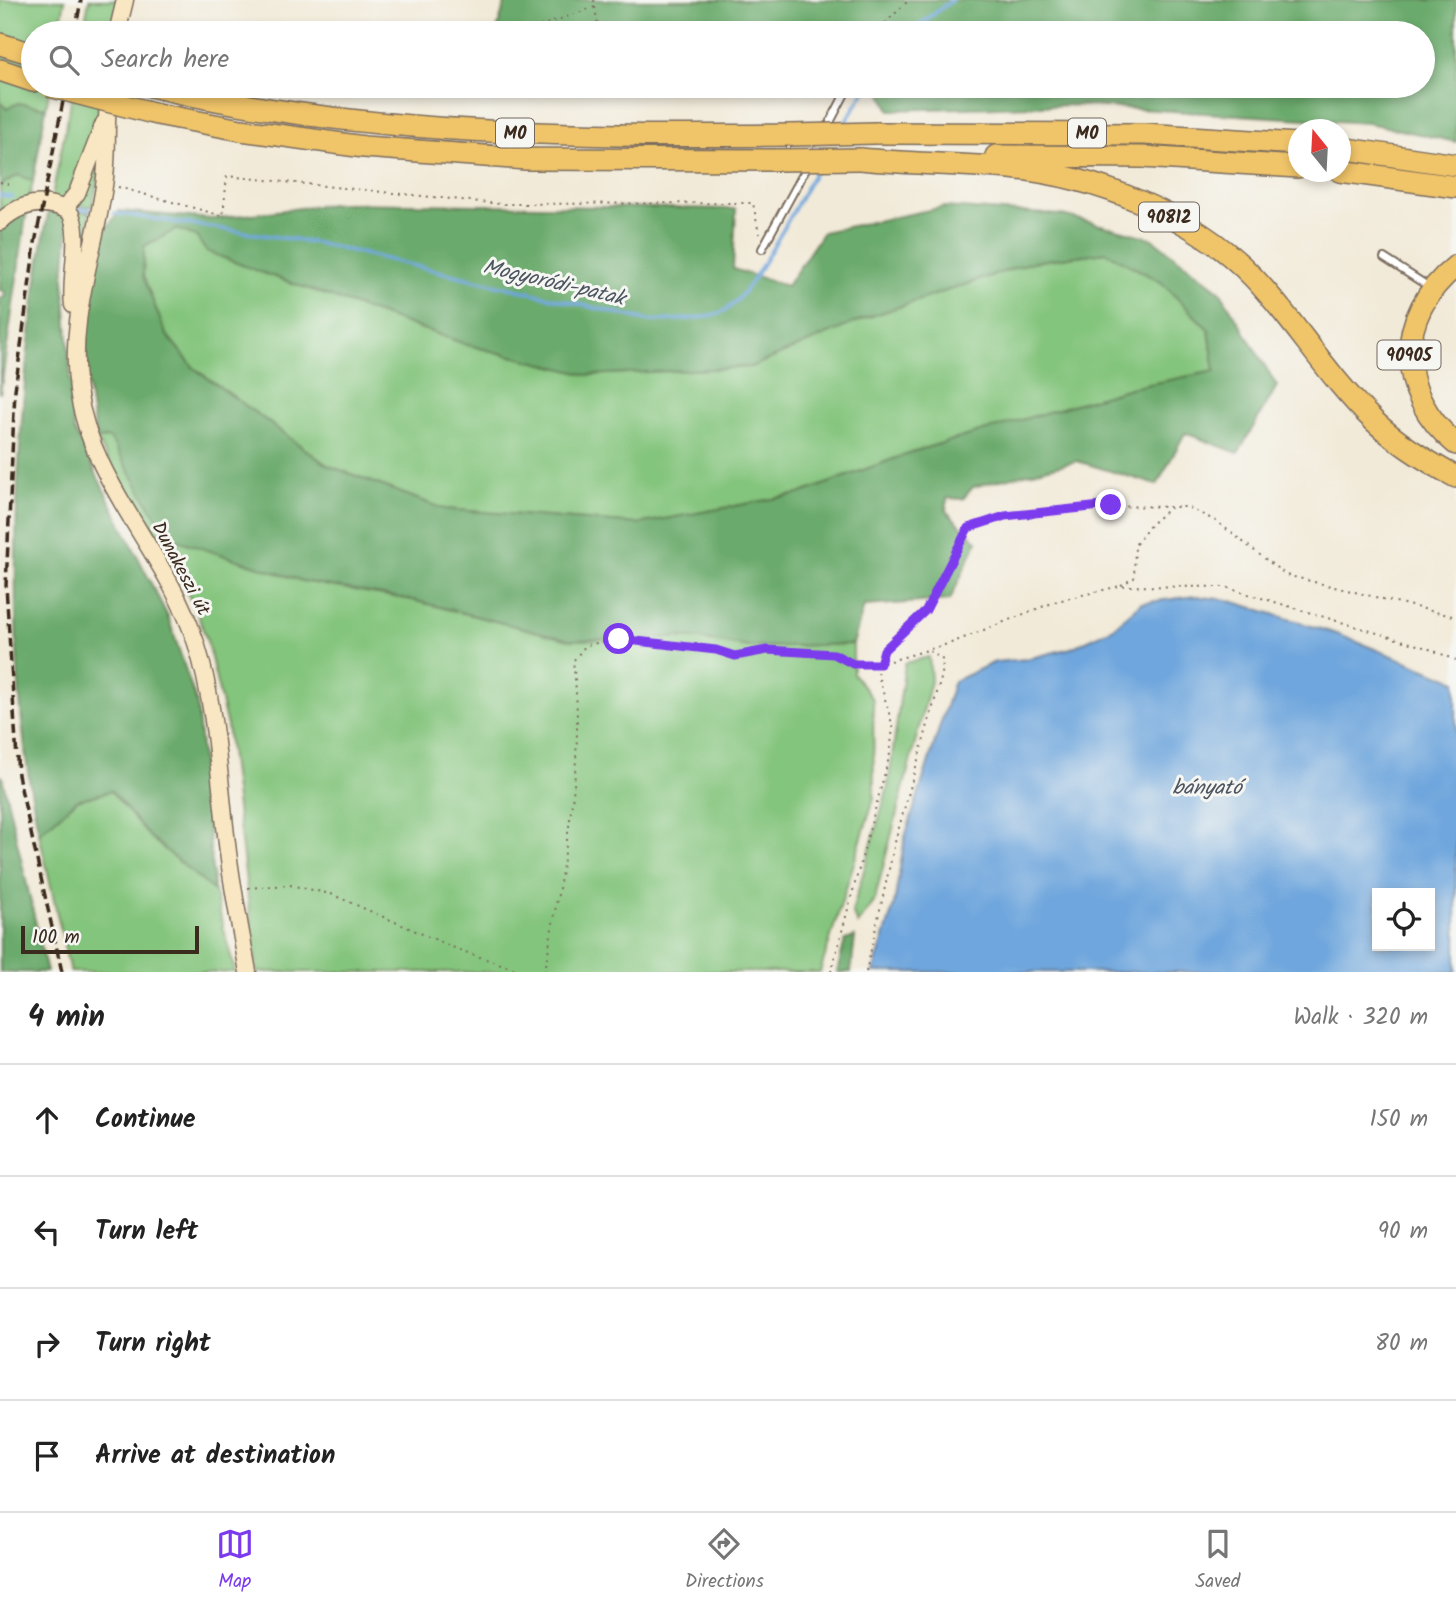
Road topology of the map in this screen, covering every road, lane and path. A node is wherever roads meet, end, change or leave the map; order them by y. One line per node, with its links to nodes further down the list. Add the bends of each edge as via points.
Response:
1 (125, 0): 5 (street)
2 (594, 0): 4 (path)
3 (909, 0): 8 (path)
4 (595, 6): 6 (path); 7 (path)
5 (120, 21)
6 (553, 21)
7 (597, 21)
8 (887, 21)
9 (0, 44): 10 (highway)
10 (21, 50)
11 (0, 71): 12 (highway)
12 (21, 77)
13 (95, 98): 22 (highway, M0, bridge, via 241,131 377,148 526,159)
14 (108, 98): 17 (street)
15 (211, 98): 19 (highway, M0, bridge, via 358,121 479,131 672,136 1144,134)
16 (843, 98): 18 (lane)
17 (105, 120): 29 (street, Dunakeszi út); 30 (street, via 77,193)
18 (820, 142)
19 (1288, 143)
20 (1351, 150): 23 (highway)
21 (813, 154): 32 (lane)
22 (861, 159): 24 (highway, M0, via 1054,155); 38 (highway, 90812, via 1048,174 1163,213 1202,236 1251,276 1372,419 1423,460)
23 (1456, 165)
24 (1288, 166)
25 (1351, 173): 28 (highway)
26 (0, 182): 27 (path)
27 (8, 184)
28 (1456, 187)
29 (104, 189): 32 (path, via 223,216 227,176 500,204 753,204); 36 (street, Dunakeszi út)
30 (64, 209): 31 (street, via 27,204 13,209); 36 (street, via 72,216 75,237 71,289)
31 (0, 222)
32 (762, 249)
33 (1384, 258): 35 (lane)
34 (1456, 267): 35 (highway, 90905)
35 (1432, 289): 37 (highway, 90905, via 1419,309 1408,363 1431,420)
36 (77, 317): 45 (street, Dunakeszi út, via 77,383 92,445 185,611 200,656 214,727)
37 (1456, 444)
38 (1456, 477)
39 (1171, 507): 40 (path, via 1135,545 1134,578); 41 (path, via 1187,508 1216,521 1286,575); 44 (path, via 1111,505 1005,516 968,528 926,610 884,650)
40 (1120, 586): 42 (path, via 1058,601); 43 (path, via 1225,587)
41 (1456, 617)
42 (927, 649): 44 (path); 50 (path, via 943,660 942,675 896,838)
43 (1456, 660)
44 (880, 664): 48 (path, via 853,664 834,654 807,652 767,650 735,656 619,639 586,645 573,661 579,732 571,832); 49 (path, via 878,675 893,727 890,754)
45 (234, 889): 46 (street, Dunakeszi út); 47 (path, via 289,886 331,894 459,950)
46 (248, 972)
47 (525, 972)
48 (545, 972)
49 (831, 972)
50 (866, 972)

